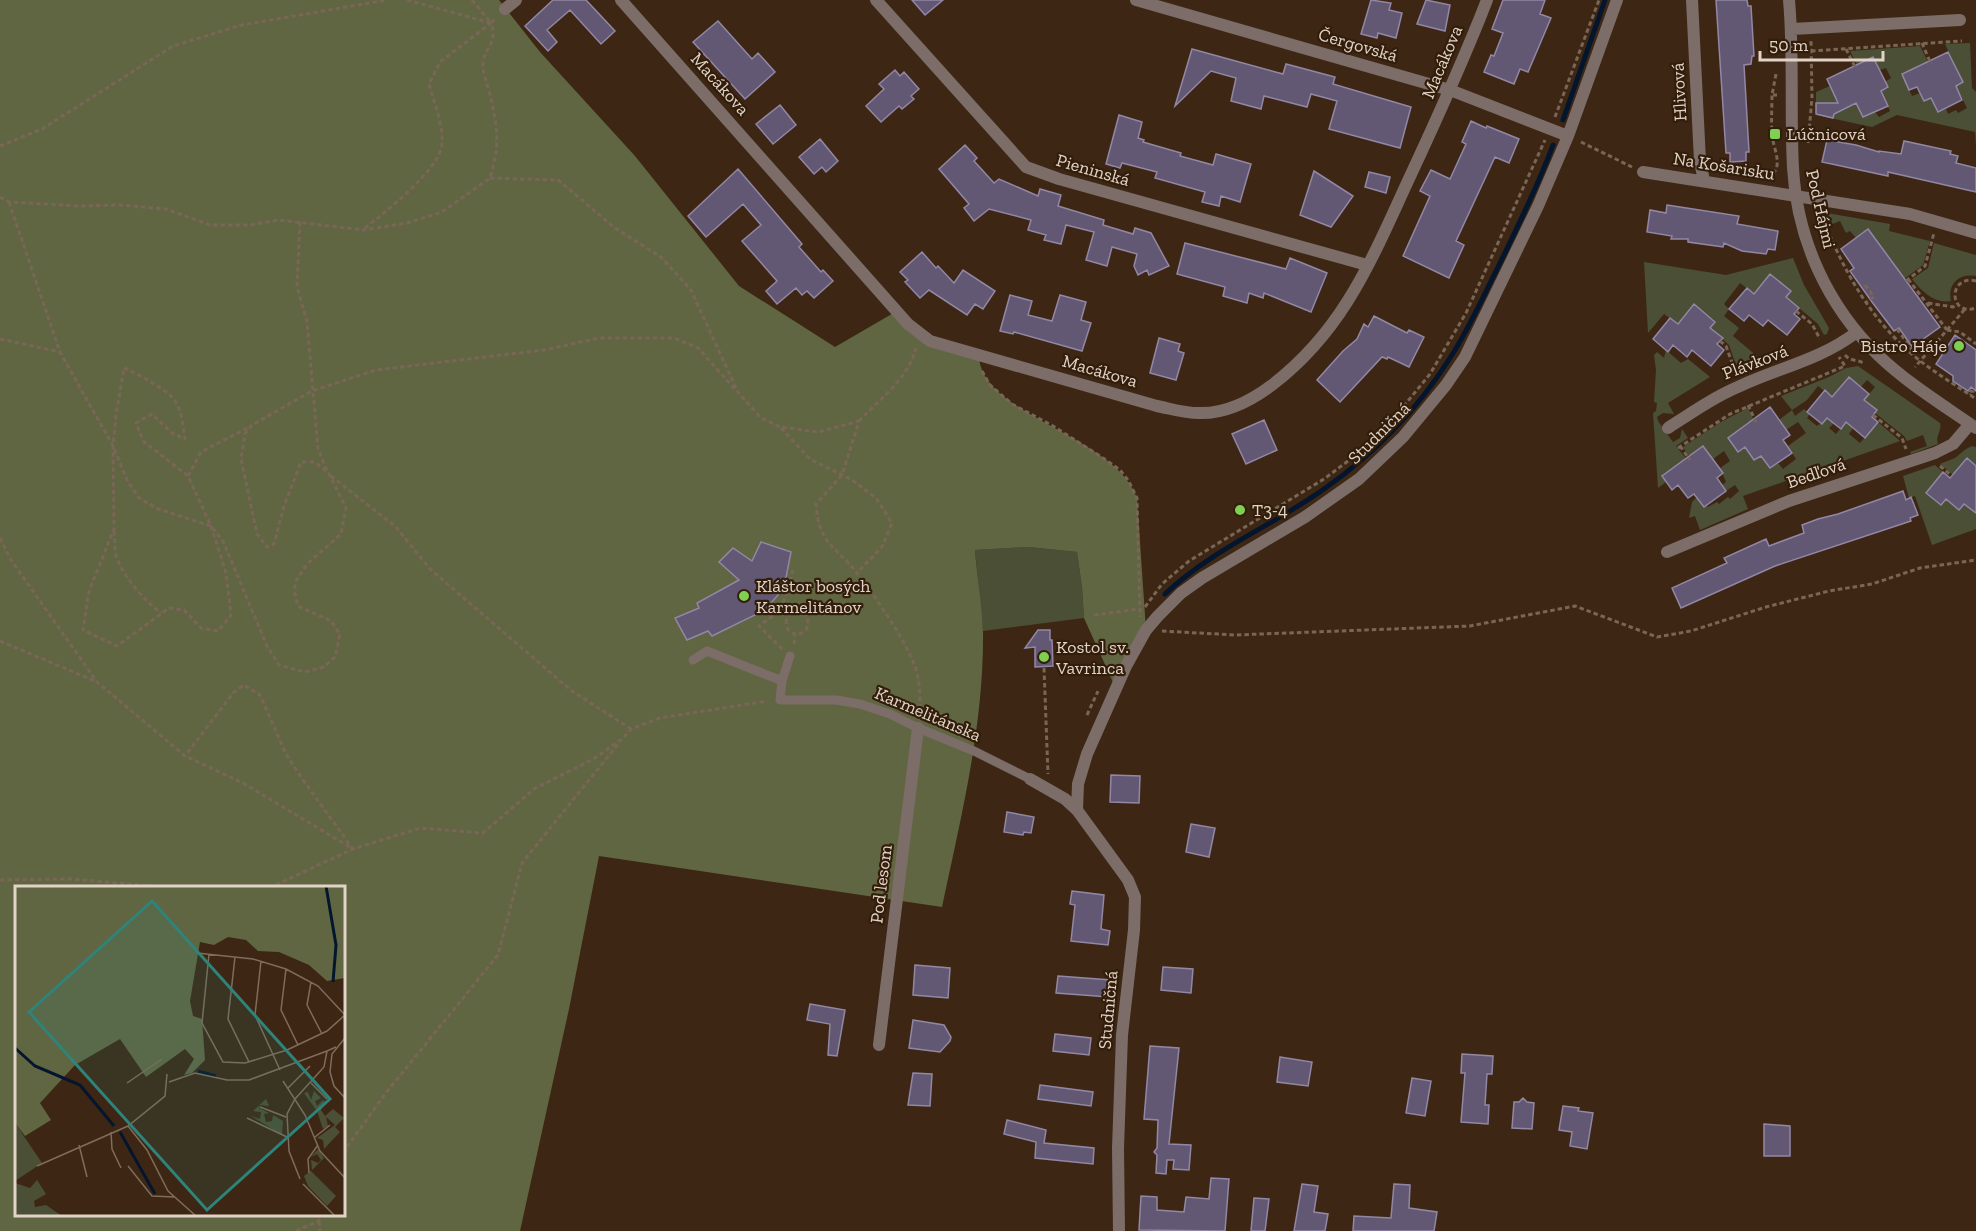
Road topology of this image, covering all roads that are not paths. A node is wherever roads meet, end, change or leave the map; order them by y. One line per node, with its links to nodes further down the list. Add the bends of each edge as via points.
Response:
1 (516, 0): 9 (street)
2 (621, 0): 18 (street, Macákova, via 908,324 930,341 1187,413 1204,414 1251,399 1304,358 1328,332)
3 (876, 0): 18 (street, Pieninská, via 1026,167)
4 (1136, 0): 12 (street, Čergovská)
5 (1487, 0): 12 (street, Macákova)
6 (1617, 0): 13 (street, Studničná)
7 (1692, 0): 15 (street, Hlivová)
8 (1789, 0): 11 (street, Pod Hájmi)
9 (505, 9)
10 (1960, 20): 11 (street)
11 (1792, 29): 16 (street, Pod Hájmi)
12 (1450, 90): 13 (street, Čergovská); 18 (street, Macákova)
13 (1568, 136): 28 (street, Studničná, via 1465,357 1427,410 1359,479 1305,517 1181,592 1146,630 1087,754 1078,784)
14 (1643, 172): 15 (street, Na Košarisku)
15 (1704, 181): 16 (street, Na Košarisku)
16 (1796, 195): 17 (street, Na Košarisku, via 1910,214); 19 (street, Pod Hájmi, via 1812,256 1828,289)
17 (1976, 233)
18 (1367, 265)
19 (1857, 332): 20 (street, Pod Hájmi, via 1906,379); 21 (street, Plávková, via 1806,362 1740,385)
20 (1973, 426): 22 (street, Bedľová, via 1953,444 1911,462 1789,501)
21 (1668, 428)
22 (1667, 552)
23 (790, 656): 25 (lane)
24 (693, 660): 25 (lane, via 707,651)
25 (782, 681): 26 (lane, Karmelitánska, via 780,700 860,704)
26 (918, 728): 27 (lane, Karmelitánska); 29 (street, Pod lesom)
27 (1030, 779): 28 (street, Studničná)
28 (1077, 810): 30 (street, Studničná, via 1123,873 1135,897 1122,1035)
29 (879, 1045)
30 (1119, 1231)

